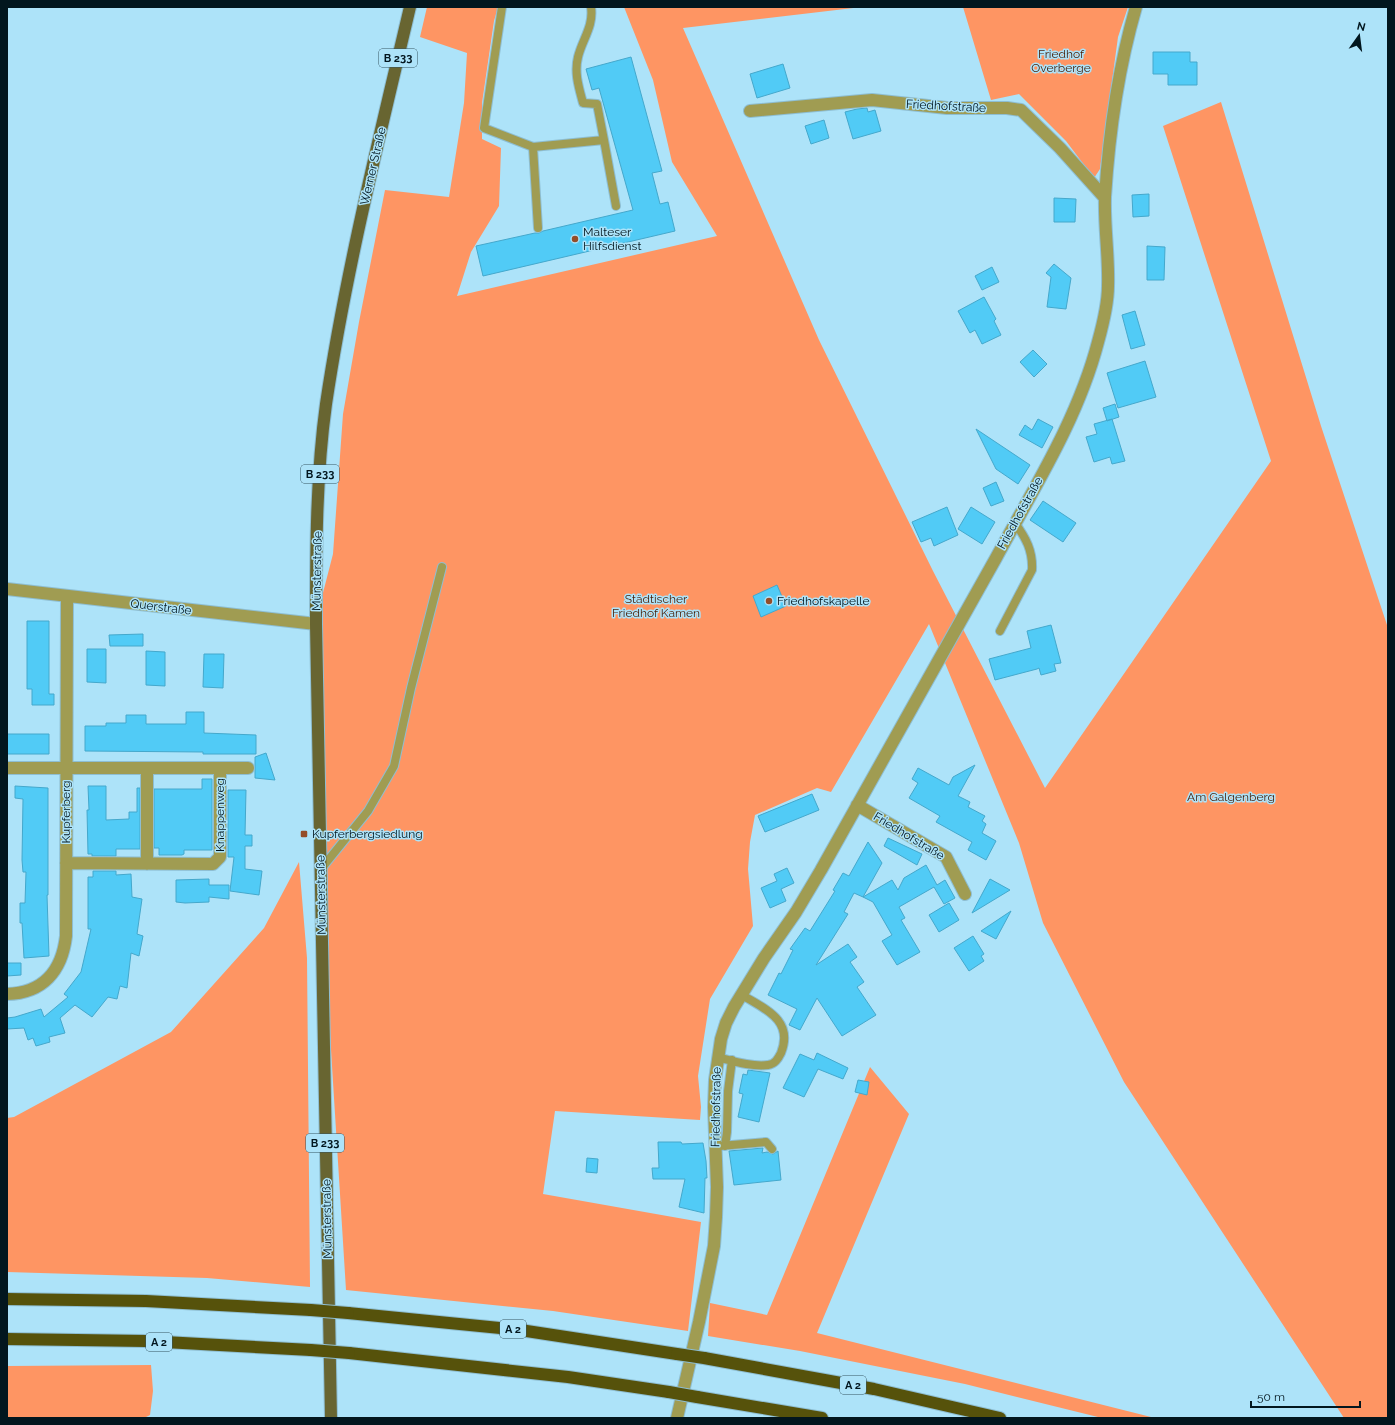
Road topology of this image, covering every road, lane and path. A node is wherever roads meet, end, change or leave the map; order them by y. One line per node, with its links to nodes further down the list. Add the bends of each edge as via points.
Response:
1 (410, 7): 11 (main road, Werner Straße / B 233)
2 (502, 7): 7 (lane, via 484,128)
3 (591, 7): 6 (lane, via 591,24 576,68 582,103 596,104)
4 (1136, 7): 8 (street, Friedhofstraße, via 1116,99)
5 (750, 112): 8 (street, Friedhofstraße, via 872,100 947,108 1021,110)
6 (604, 140): 7 (lane); 9 (lane)
7 (533, 147): 10 (lane)
8 (1105, 198): 12 (street, Friedhofstraße, via 1108,288 1105,312 1089,376 1060,441)
9 (616, 206)
10 (538, 228)
11 (339, 325): 16 (main road, Münsterstraße / B 233, via 326,406 320,475)
12 (1015, 524): 17 (lane, via 1025,537 1032,559 1032,570); 23 (street, Friedhofstraße)
13 (442, 567): 26 (lane, via 394,766 368,811)
14 (7, 589): 15 (street, Querstraße)
15 (67, 596): 16 (street, Querstraße); 19 (street, Kupferberg)
16 (316, 624): 26 (main road, Münsterstraße / B 233)
17 (1000, 630)
18 (7, 768): 19 (street, Knappenweg)
19 (66, 768): 20 (street, Knappenweg); 24 (street, Kupferberg)
20 (147, 768): 21 (street, Knappenweg); 25 (street)
21 (220, 768): 22 (street, Knappenweg); 25 (street, Knappenweg, via 220,857 213,864)
22 (248, 768)
23 (858, 805): 27 (street, Friedhofstraße, via 946,857); 29 (street, Friedhofstraße, via 796,912)
24 (66, 863): 25 (street, Knappenweg); 28 (street, Kupferberg, via 66,936 62,960 47,980 36,988)
25 (147, 864)
26 (320, 869): 36 (main road, Münsterstraße / B 233)
27 (965, 894)
28 (7, 994)
29 (742, 995): 30 (street, Friedhofstraße, via 726,1022); 31 (lane, via 780,1021 785,1036 784,1045 780,1055 769,1065)
30 (717, 1057): 31 (lane); 32 (street, Friedhofstraße, via 714,1100)
31 (732, 1060): 32 (lane, via 728,1091 728,1132)
32 (720, 1146): 33 (lane, via 766,1142); 37 (street, Friedhofstraße, via 714,1246)
33 (772, 1149)
34 (7, 1299): 39 (highway, A 2, bridge, via 146,1301 311,1310 520,1330 704,1358 874,1389)
35 (7, 1340): 38 (highway, A 2, bridge, via 146,1341 349,1353 561,1376)
36 (331, 1418)
37 (677, 1418)
38 (822, 1418)
39 (1000, 1418)

